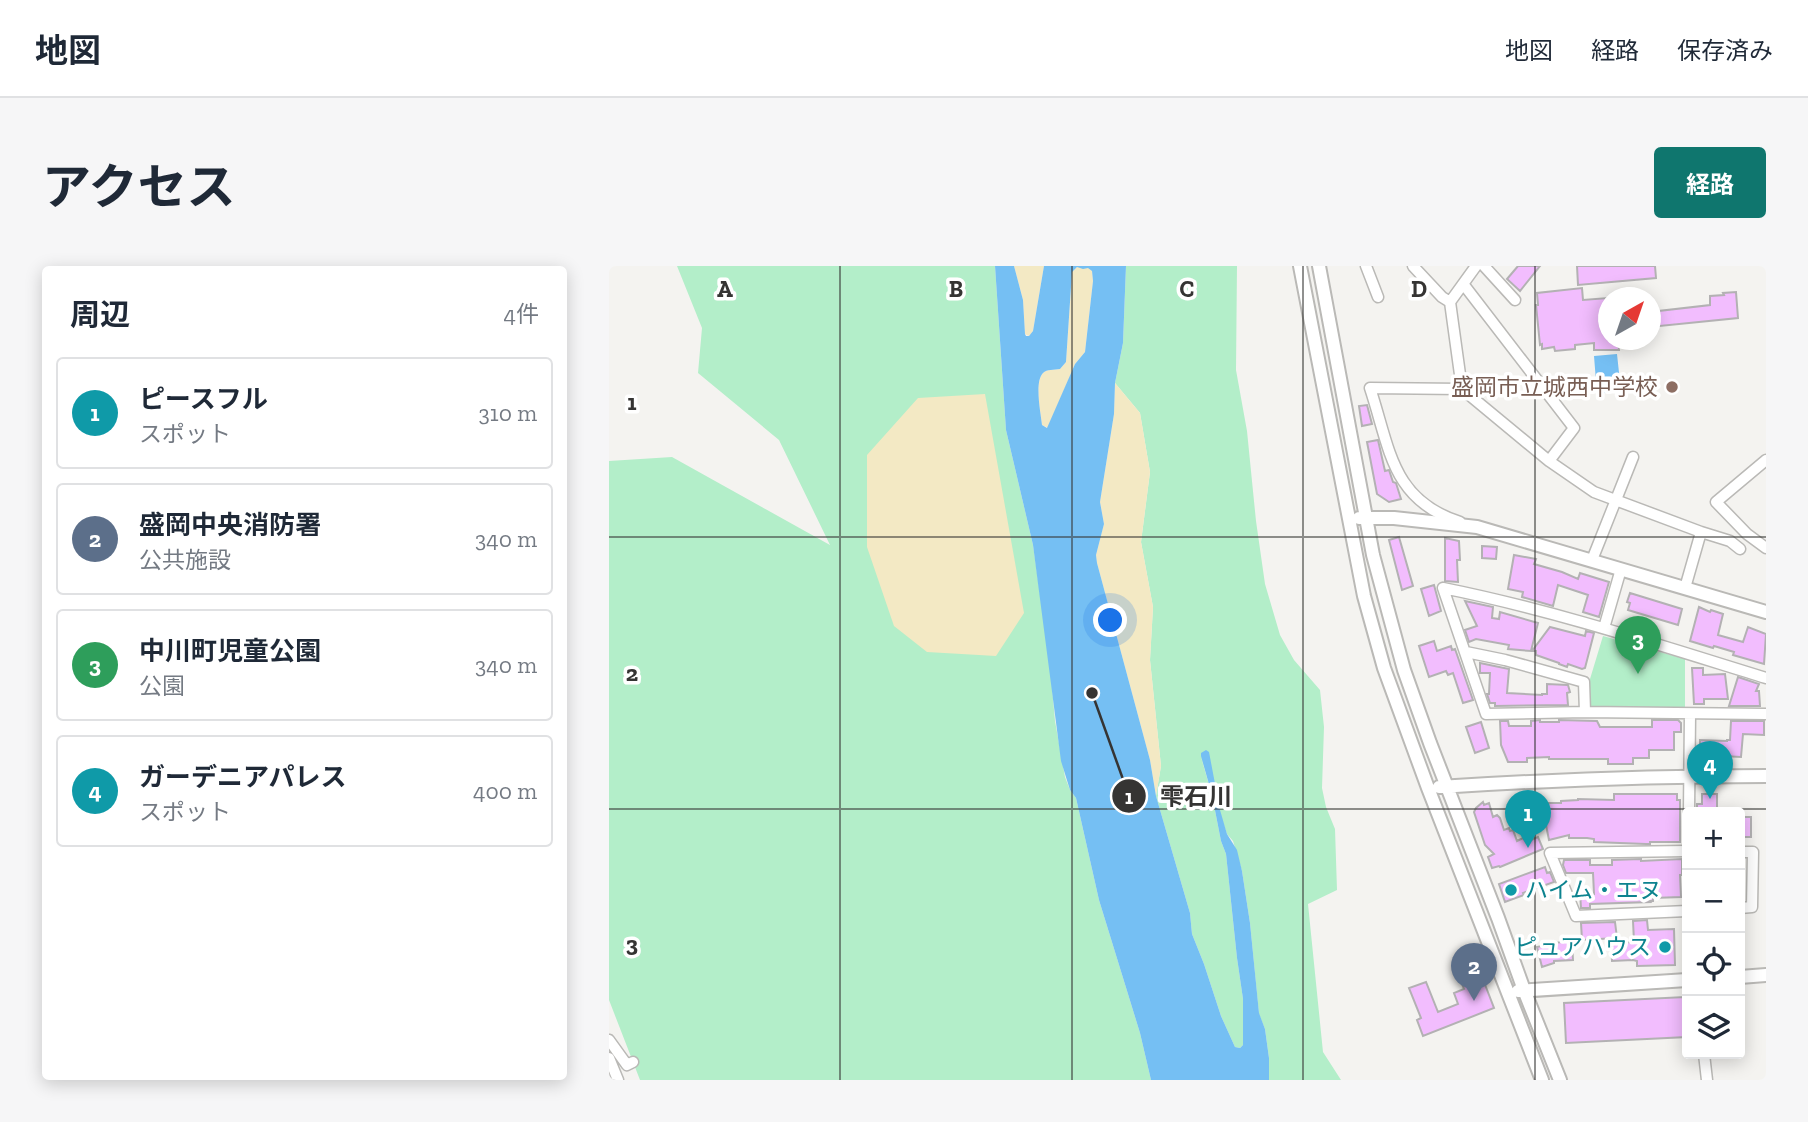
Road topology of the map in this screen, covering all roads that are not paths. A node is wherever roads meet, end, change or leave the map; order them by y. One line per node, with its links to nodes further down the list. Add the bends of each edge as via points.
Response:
1 (1300, 266): 16 (street)
2 (1319, 266): 17 (street)
3 (1366, 266): 8 (street)
4 (1413, 266): 10 (street)
5 (1476, 266): 7 (street)
6 (1484, 266): 9 (street)
7 (1464, 285): 10 (street); 14 (street, via 1574,428)
8 (1378, 297)
9 (1515, 300)
10 (1450, 302): 11 (street)
11 (1462, 389): 14 (street); 18 (street, via 1370,388 1391,455 1406,485 1434,511)
12 (1633, 457): 15 (street)
13 (1766, 460): 20 (street, via 1716,502)
14 (1549, 461): 15 (street, via 1594,492)
15 (1615, 500): 19 (street); 22 (street)
16 (1349, 518): 17 (street); 35 (street, via 1384,668)
17 (1366, 518): 18 (street); 34 (street, via 1403,670)
18 (1477, 527): 22 (street)
19 (1701, 532): 21 (street); 24 (street)
20 (1766, 548)
21 (1740, 549)
22 (1592, 560): 23 (street)
23 (1621, 569): 24 (street); 26 (street)
24 (1685, 588): 25 (street)
25 (1766, 612)
26 (1604, 628): 27 (street, via 1443,588); 28 (street)
27 (1466, 652): 29 (street, via 1584,682); 29 (street, via 1486,715)
28 (1766, 678)
29 (1585, 712): 31 (street)
30 (1766, 714): 31 (street)
31 (1690, 715): 32 (street)
32 (1689, 776): 33 (street); 34 (street); 36 (street)
33 (1766, 776)
34 (1447, 787): 35 (street); 44 (street)
35 (1428, 788): 45 (street)
36 (1689, 807)
37 (1682, 851): 40 (street, via 1550,853 1576,916)
38 (1745, 852): 39 (street, via 1753,852 1752,907)
39 (1745, 908)
40 (1682, 911)
41 (1766, 975): 42 (street)
42 (1745, 977)
43 (1682, 980): 44 (street)
44 (1524, 990): 45 (street); 52 (street)
45 (1508, 991): 51 (street)
46 (609, 1040): 49 (street, via 627,1065)
47 (609, 1058): 50 (street)
48 (1705, 1059): 53 (street)
49 (633, 1062)
50 (618, 1080)
51 (1542, 1080)
52 (1560, 1080)
53 (1707, 1080)

